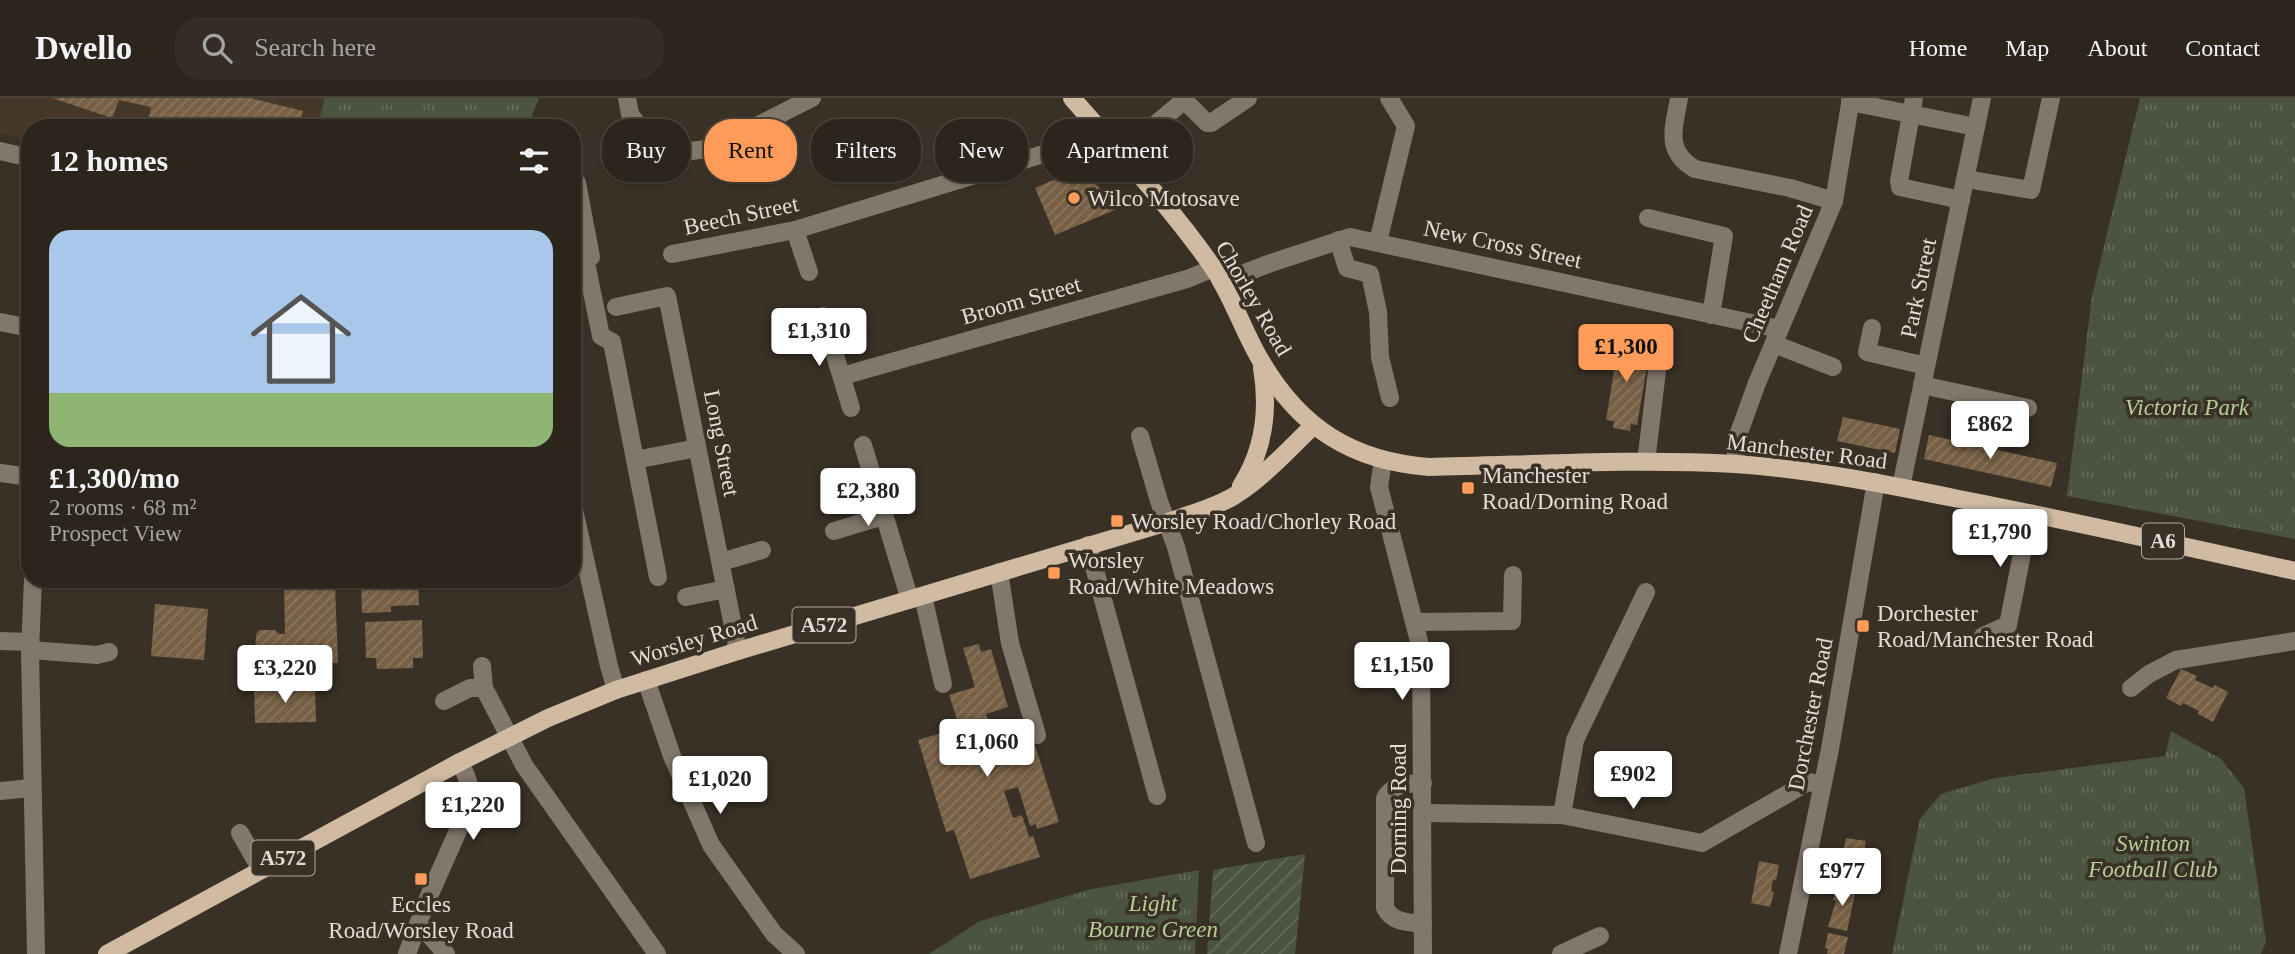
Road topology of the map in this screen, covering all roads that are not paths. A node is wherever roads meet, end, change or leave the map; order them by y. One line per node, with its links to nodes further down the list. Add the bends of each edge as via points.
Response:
1 (627, 98): 2 (street, via 630,114 650,141 691,151 713,148)
2 (812, 98)
3 (1072, 98): 11 (main road, Chorley Road / A6)
4 (1248, 98): 12 (street, via 1212,123 1181,103)
5 (1389, 98): 25 (street, via 1406,126)
6 (1679, 98): 20 (street, via 1673,144 1685,163)
7 (1982, 98): 13 (street, Park Street)
8 (2050, 98): 17 (street, via 2031,190)
9 (1850, 100): 10 (street); 20 (street, Cheetham Road)
10 (1913, 106): 13 (street); 19 (street, via 1900,187)
11 (1091, 119)
12 (1162, 119)
13 (1976, 127): 17 (street, Park Street)
14 (0, 151): 16 (street)
15 (1042, 154): 23 (street, Beech Street)
16 (21, 156)
17 (1966, 179): 19 (street, Park Street)
18 (1147, 182): 30 (main road, Chorley Road / A6)
19 (1961, 200): 39 (street, Park Street)
20 (1834, 201): 37 (street, Cheetham Road)
21 (581, 203): 27 (street, via 592,257)
22 (1648, 218): 32 (street, via 1724,236)
23 (795, 230): 26 (street, Beech Street); 29 (street)
24 (1338, 240): 25 (street, New Cross Street, via 1350,237); 30 (street, New Cross Street); 44 (street, via 1347,268 1370,274)
25 (1378, 242): 32 (street, New Cross Street)
26 (672, 254)
27 (581, 259)
28 (581, 266): 51 (street, via 601,336 612,342)
29 (809, 272)
30 (1217, 275): 38 (main road, Chorley Road / A6); 42 (street, Broom Street, via 1187,279)
31 (616, 307): 50 (street, Long Street, via 667,296)
32 (1711, 315): 37 (street, New Cross Street)
33 (823, 316): 42 (street)
34 (0, 322): 35 (street)
35 (21, 326)
36 (1871, 328): 39 (street, via 1867,352)
37 (1776, 337): 40 (street, New Cross Street); 54 (street, Cheetham Road, via 1736,441)
38 (1261, 361): 47 (main road, Chorley Road / A6); 59 (main road, via 1265,397 1262,435 1255,461)
39 (1926, 366): 43 (street, Park Street)
40 (1833, 367)
41 (1657, 371): 53 (street)
42 (842, 376): 45 (street)
43 (1922, 385): 46 (street); 58 (street, Park Street)
44 (1390, 398)
45 (851, 408)
46 (2028, 408)
47 (1313, 426): 52 (main road, Manchester Road / A6, via 1350,449); 59 (main road, Worsley Road / A572)
48 (1140, 436): 62 (street)
49 (863, 445): 61 (street)
50 (697, 448): 51 (street); 67 (street, Long Street)
51 (635, 460): 71 (street)
52 (1383, 460): 53 (main road, Manchester Road / A6, via 1429,467); 77 (street, Dorning Road, via 1379,487)
53 (1646, 462): 54 (main road, Manchester Road / A6)
54 (1736, 464): 57 (main road, Manchester Road / A6)
55 (0, 473): 56 (street)
56 (21, 476)
57 (1876, 482): 58 (main road, Manchester Road / A6); 95 (street, Dorchester Road)
58 (1901, 488): 60 (main road, Manchester Road / A6)
59 (1235, 495): 62 (main road, Worsley Road / A572)
60 (2030, 513): 68 (main road, Manchester Road / A6); 78 (street, via 2008,625)
61 (884, 516): 63 (street); 76 (street)
62 (1168, 522): 65 (main road, Worsley Road / A572); 102 (street)
63 (834, 531)
64 (581, 540): 89 (street)
65 (1088, 545): 69 (main road, Worsley Road / A572); 98 (street)
66 (762, 550): 67 (street)
67 (720, 562): 73 (street, Long Street)
68 (2295, 570)
69 (999, 572): 76 (main road, Worsley Road / A572); 91 (street, via 1010,643)
70 (1513, 575): 77 (street, via 1512,621)
71 (658, 577)
72 (33, 588): 81 (street)
73 (726, 589): 75 (street); 82 (street, Long Street)
74 (1646, 592): 100 (street, via 1575,740)
75 (686, 597)
76 (916, 598): 82 (main road, Worsley Road / A572); 86 (street)
77 (1415, 622): 94 (street, Dorning Road, via 1421,649)
78 (1983, 636)
79 (0, 641): 81 (street)
80 (2295, 641): 88 (street, via 2176,660)
81 (30, 646): 83 (street, via 97,655); 96 (street)
82 (738, 651): 85 (main road, Worsley Road / A572)
83 (109, 652)
84 (482, 666): 87 (street)
85 (646, 680): 89 (main road, Worsley Road / A572); 112 (street, via 672,756 711,845 774,934)
86 (943, 684)
87 (484, 688): 90 (street, via 470,688); 92 (street)
88 (2131, 688)
89 (616, 690): 92 (main road, Worsley Road / A572)
90 (444, 701)
91 (1037, 734)
92 (510, 736): 93 (main road, Worsley Road / A572); 111 (street, via 524,765)
93 (460, 762): 103 (main road, Worsley Road / A572); 104 (street, via 471,797)
94 (1423, 783): 99 (street, Dorning Road); 105 (street, via 1390,789 1385,799 1385,908 1399,921)
95 (1821, 784): 100 (street, via 1808,782 1702,843); 115 (street, Dorchester Road)
96 (31, 788): 97 (street); 107 (street)
97 (0, 791)
98 (1157, 796)
99 (1424, 813): 100 (street); 105 (street, Dorning Road)
100 (1562, 815)
101 (240, 833): 103 (street)
102 (1256, 843)
103 (261, 870): 108 (main road, Worsley Road / A572)
104 (419, 923): 109 (street); 110 (street)
105 (1423, 924): 113 (street, Dorning Road)
106 (1600, 936): 114 (street)
107 (36, 954)
108 (107, 954)
109 (407, 954)
110 (446, 954)
111 (657, 954)
112 (796, 954)
113 (1423, 954)
114 (1561, 954)
115 (1788, 954)

